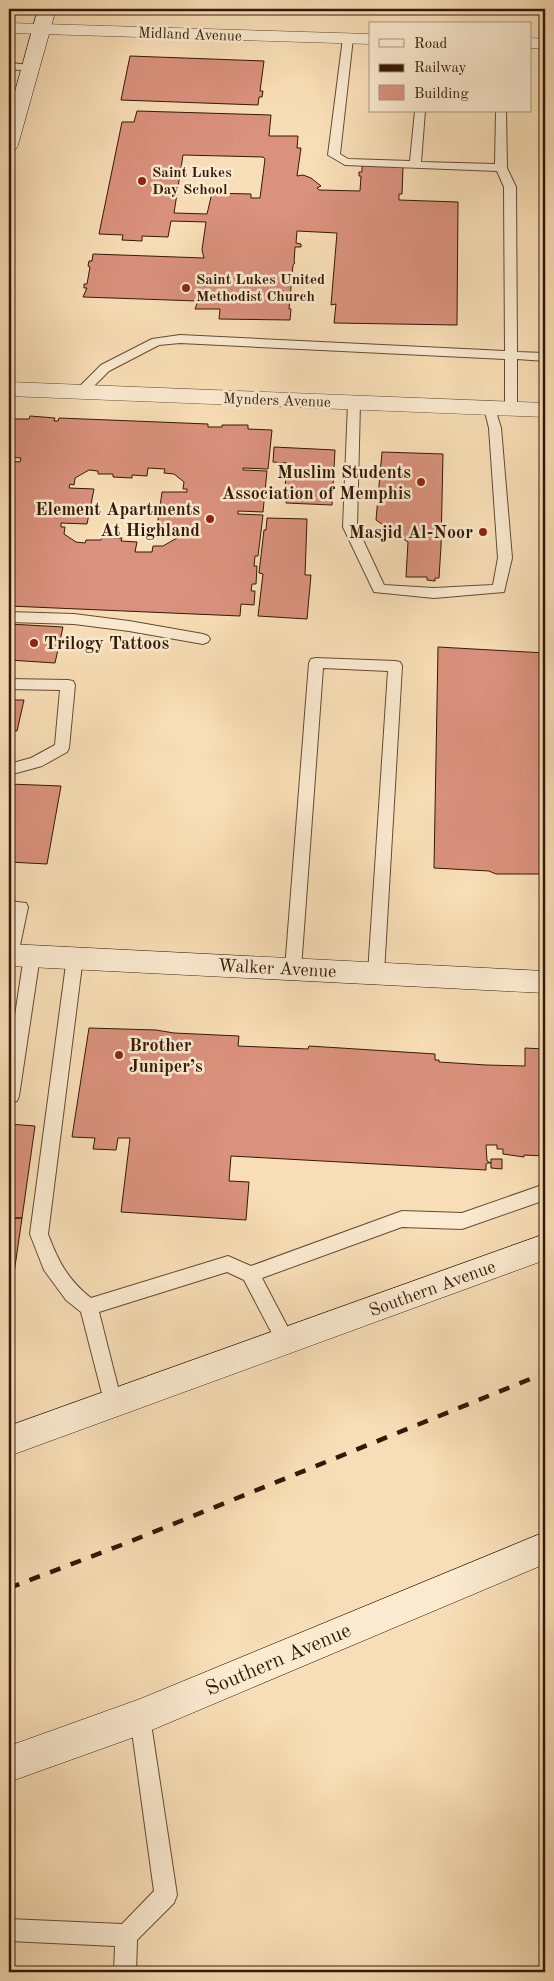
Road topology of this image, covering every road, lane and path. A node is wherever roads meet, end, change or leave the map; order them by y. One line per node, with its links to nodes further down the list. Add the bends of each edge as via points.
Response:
1 (47, 9): 3 (street)
2 (9, 28): 3 (street, Midland Avenue)
3 (42, 30): 4 (street, Midland Avenue); 9 (street)
4 (348, 38): 5 (street, Midland Avenue); 13 (lane, via 334,155 345,162)
5 (369, 39)
6 (532, 43): 7 (street)
7 (545, 44)
8 (9, 66): 9 (lane)
9 (31, 68): 12 (street)
10 (420, 112): 13 (lane)
11 (501, 112): 14 (lane)
12 (10, 134)
13 (415, 165): 14 (lane)
14 (500, 168): 15 (lane, via 510,187)
15 (510, 356): 16 (lane); 18 (lane, via 180,339 156,342 105,368); 20 (lane)
16 (545, 357)
17 (9, 389): 18 (street, Mynders Avenue)
18 (81, 392): 19 (street, Mynders Avenue)
19 (354, 403): 20 (street, Mynders Avenue); 20 (lane, via 350,527 379,589 434,593 499,590 505,558 495,428)
20 (500, 408): 21 (street, Mynders Avenue)
21 (545, 410)
22 (9, 617): 23 (lane, via 74,619)
23 (203, 639)
24 (9, 684): 25 (lane, via 68,686 62,748 44,760)
25 (9, 769)
26 (9, 907): 27 (lane, via 20,907)
27 (17, 955): 28 (street, Walker Avenue); 32 (lane)
28 (75, 957): 29 (street, Walker Avenue); 37 (lane, via 39,1234 50,1264 72,1294)
29 (293, 969): 30 (street, Walker Avenue); 30 (lane, via 316,663 395,666)
30 (376, 973): 31 (street, Walker Avenue)
31 (545, 982)
32 (15, 1026): 33 (lane)
33 (9, 1096)
34 (545, 1192): 36 (lane, via 462,1221 402,1219)
35 (545, 1247): 38 (street, Southern Avenue)
36 (250, 1274): 37 (lane, via 228,1264); 38 (lane)
37 (89, 1307): 39 (lane)
38 (286, 1341): 39 (street, Southern Avenue)
39 (112, 1403): 40 (street, Southern Avenue)
40 (9, 1441)
41 (545, 1548): 42 (street, Southern Avenue)
42 (140, 1717): 43 (street, Southern Avenue); 45 (lane, via 166,1894)
43 (9, 1764)
44 (9, 1930): 45 (lane)
45 (126, 1935): 46 (lane)
46 (126, 1972)

